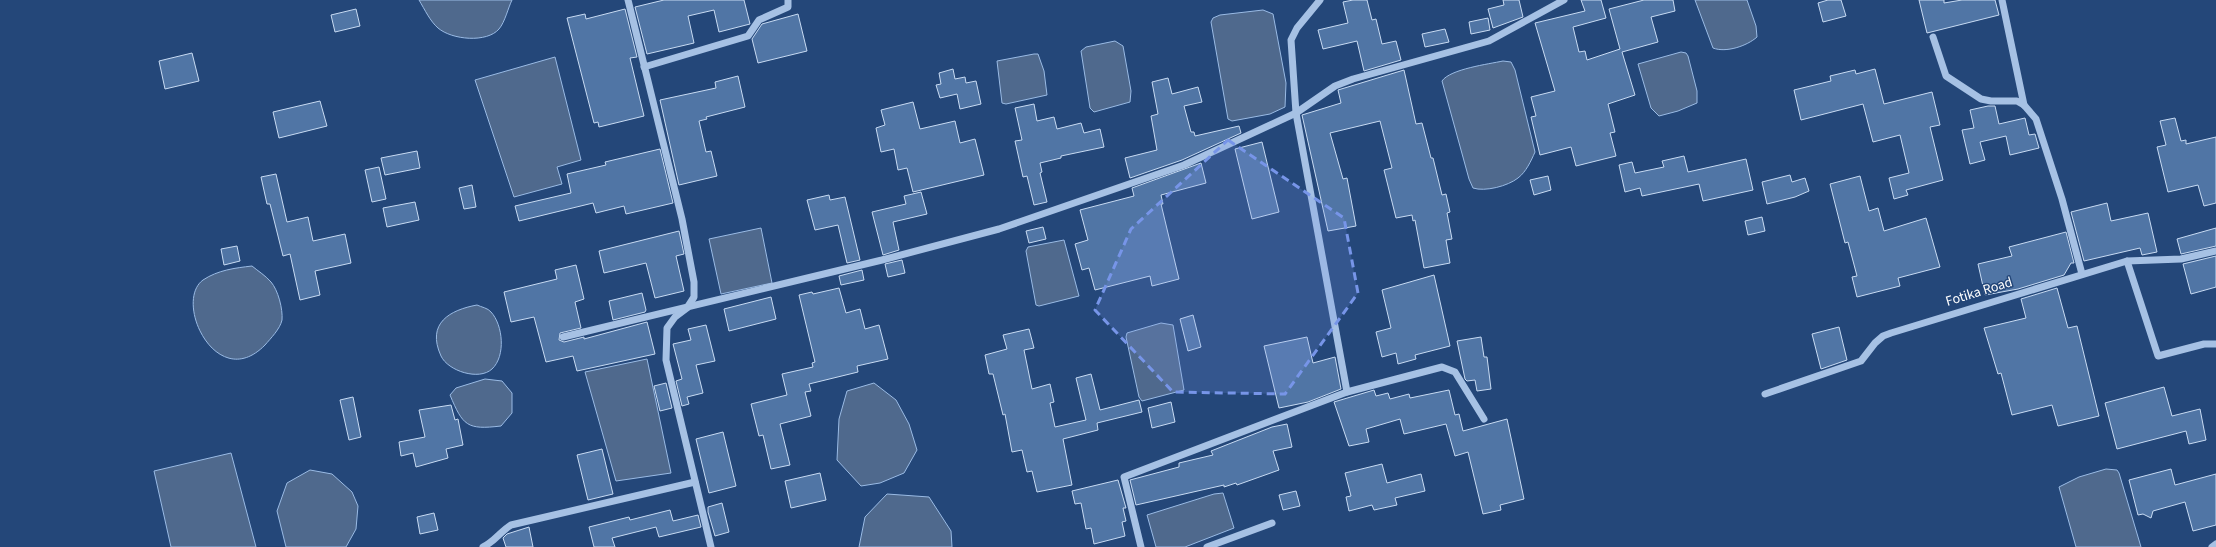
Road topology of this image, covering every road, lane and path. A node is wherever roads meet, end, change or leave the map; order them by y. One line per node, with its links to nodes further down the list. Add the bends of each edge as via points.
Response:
1 (628, 0): 7 (street)
2 (788, 0): 7 (street, via 788,7 759,20 748,36)
3 (1320, 0): 9 (street, via 1297,28 1291,40)
4 (1564, 0): 9 (street, via 1489,42 1354,78 1335,86)
5 (2002, 0): 8 (street)
6 (1933, 37): 8 (street, via 1946,76 1981,99 1991,102 2017,101)
7 (644, 67): 13 (street, via 682,219 694,282 694,297)
8 (2024, 105): 12 (street, via 2036,118 2062,199)
9 (1296, 113): 13 (street, via 1184,165 999,229); 16 (street)
10 (2216, 251): 11 (street, Fotika Road, via 2181,259)
11 (2127, 261): 12 (street, Fotika Road); 15 (street, via 2158,356 2204,344)
12 (2082, 274): 17 (street, Fotika Road, via 1887,334 1861,361)
13 (687, 308): 14 (street); 19 (street, via 666,328 665,345 666,360)
14 (563, 337)
15 (2216, 344)
16 (1347, 392): 18 (street, via 1442,368 1456,372); 24 (street, via 1124,477)
17 (1765, 394)
18 (1484, 419)
19 (695, 482): 22 (street, via 511,525); 23 (street)
20 (1272, 523): 25 (street)
21 (2216, 544): 26 (street)
22 (483, 547)
23 (712, 547)
24 (1142, 547)
25 (1207, 547)
26 (2212, 547)

